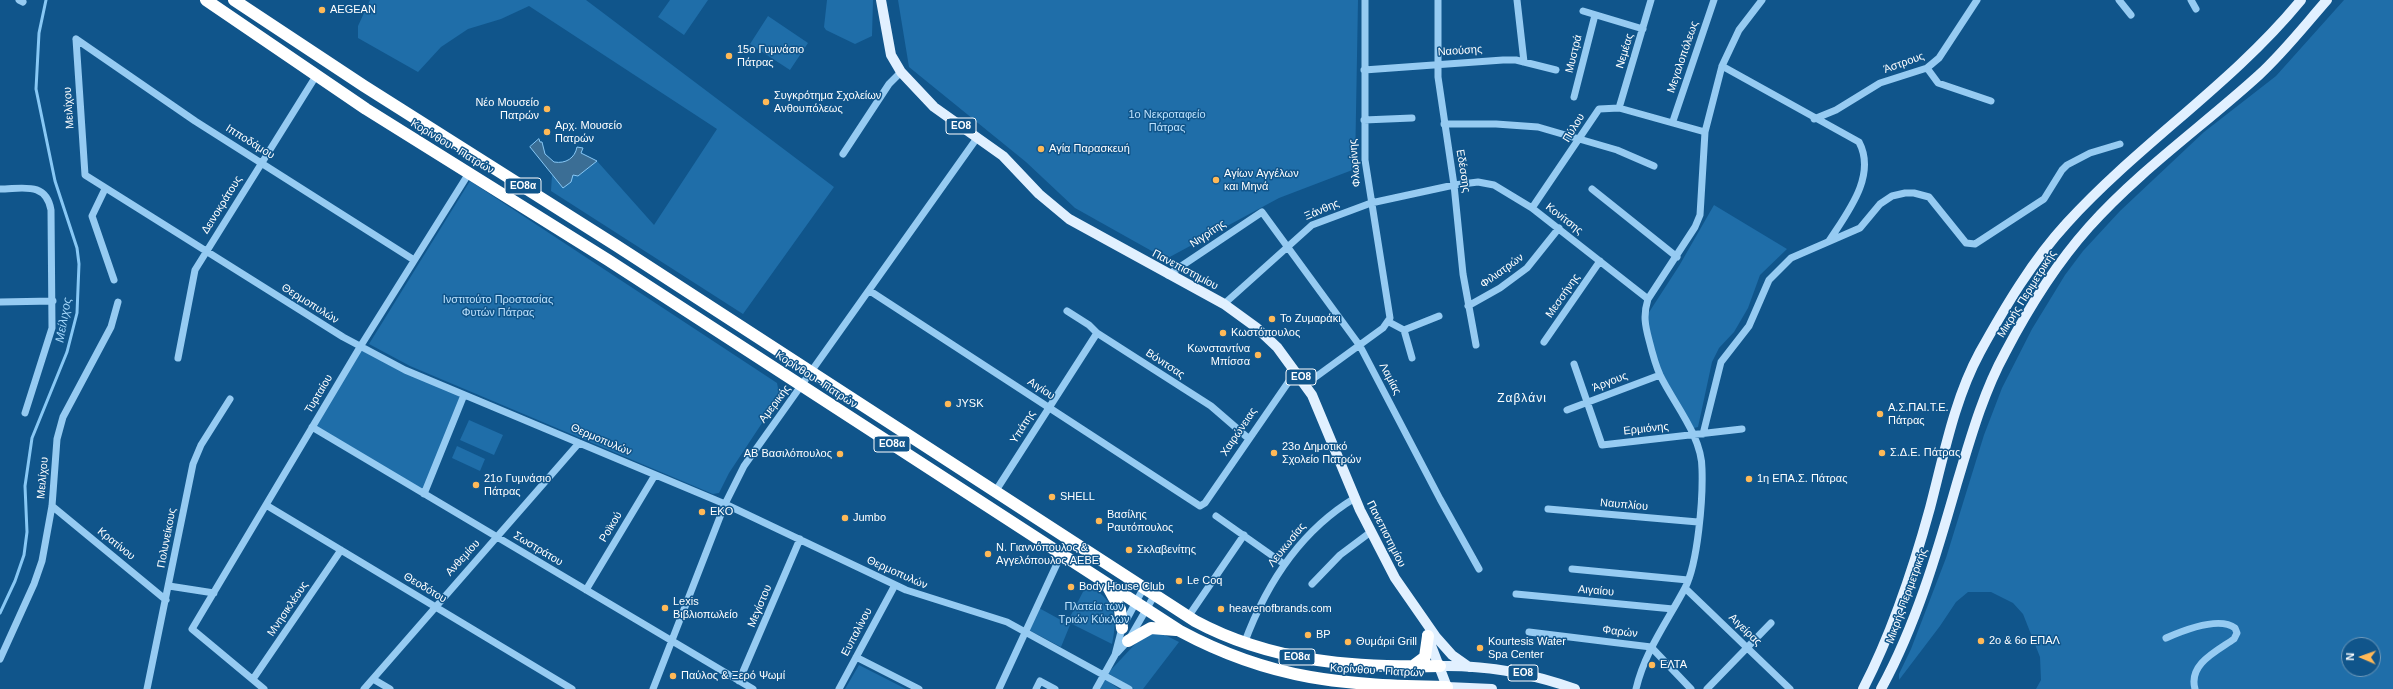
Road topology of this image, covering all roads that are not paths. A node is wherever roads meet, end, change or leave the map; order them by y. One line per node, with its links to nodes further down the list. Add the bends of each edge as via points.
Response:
1 (206, 0): 28 (highway, Κορίνθου - Πατρών / ΕΟ8α)
2 (234, 0): 82 (highway, Κορίνθου - Πατρών / ΕΟ8α)
3 (881, 0): 27 (main road, Πανεπιστημίου / ΕΟ8, via 891,55)
4 (1365, 0): 25 (street, Φλωρίνης)
5 (1438, 0): 22 (street, Εδέσσης)
6 (1517, 0): 21 (street)
7 (1652, 0): 19 (street, Νεμέας)
8 (1714, 0): 35 (street, Μεγαλοπόλεως)
9 (1762, 0): 23 (street, via 1739,30)
10 (1977, 0): 24 (street, Άστρους, via 1939,58)
11 (2120, 0): 18 (street)
12 (2190, 0): 15 (street)
13 (2301, 0): 179 (main road, Μικρής Περιμετρικής, via 2241,66 2151,142 2077,212 2046,248 2011,300 1976,360 1959,401 1911,574 1886,640)
14 (2327, 0): 180 (main road, Μικρής Περιμετρικής, via 2259,75 2168,151 2094,220 2062,260 2036,300 1997,369 1972,436 1926,584)
15 (2196, 9)
16 (1583, 11): 17 (street)
17 (1595, 15): 19 (street); 29 (street, Μυστρά)
18 (2131, 15)
19 (1643, 29): 31 (street, Νεμέας)
20 (76, 39): 42 (street, Ιπποδάμου); 45 (street, Μειλίχου)
21 (1524, 62): 22 (street, Ναούσης, via 1502,60); 26 (street, Ναούσης)
22 (1437, 64): 25 (street, Ναούσης); 36 (street, Εδέσσης)
23 (1722, 66): 33 (street); 37 (street)
24 (1927, 68): 30 (street, via 1938,83); 33 (street, Άστρους, via 1880,83 1836,110)
25 (1364, 70): 34 (street, Φλωρίνης)
26 (1556, 70)
27 (901, 72): 38 (main road, Πανεπιστημίου / ΕΟ8, via 934,107); 41 (street, via 889,84)
28 (316, 76): 42 (street, Δεινοκράτους); 44 (highway, Κορίνθου - Πατρών / ΕΟ8α)
29 (1574, 97)
30 (1991, 101)
31 (1619, 108): 35 (street, Πύλου); 39 (street, Πύλου, via 1602,108 1597,111)
32 (1412, 118): 34 (street)
33 (1814, 119): 54 (street, via 1847,133 1859,142 1864,151 1860,194)
34 (1364, 120): 50 (street, Φλωρίνης, via 1365,160)
35 (1673, 121): 37 (street, Πύλου)
36 (1444, 124): 39 (street, via 1529,126 1561,132); 46 (street, Εδέσσης)
37 (1705, 132): 57 (street, via 1700,215)
38 (977, 138): 60 (main road, Πανεπιστημίου / ΕΟ8, via 1003,156 1039,194 1069,219); 62 (street, Αμερικής)
39 (1579, 140): 43 (street, via 1623,153); 51 (street, Πύλου)
40 (2120, 144): 54 (street, via 2085,156 2067,166 2044,199 1975,244 1966,243 1929,198 1914,193 1898,194 1886,199 1860,228)
41 (843, 154)
42 (261, 163): 56 (street, Δεινοκράτους); 58 (street, Ιπποδάμου)
43 (1654, 166)
44 (469, 173): 58 (street, Τυρταίου); 85 (highway, Κορίνθου - Πατρών / ΕΟ8α)
45 (84, 175): 48 (street, Θερμοπυλών)
46 (1454, 185): 50 (street, Ξάνθης); 51 (street, Κονίτσης, via 1489,183); 68 (street, Εδέσσης)
47 (0, 189): 64 (street, via 42,191 47,195 51,210)
48 (106, 189): 56 (street, Θερμοπυλών); 61 (street, via 92,216)
49 (1592, 189): 57 (street)
50 (1371, 203): 55 (street, Ξάνθης, via 1312,225); 71 (street, Φλωρίνης, via 1390,310)
51 (1532, 208): 53 (street, Κονίτσης)
52 (1262, 212): 55 (street, Λαμίας); 60 (street, Νιγρίτης)
53 (1559, 228): 59 (street, Κονίτσης); 68 (street, Φιλιατρών, via 1527,268 1500,288)
54 (1829, 241): 94 (street, via 1797,255 1769,280 1749,326 1720,366)
55 (1287, 249): 67 (street, Ξάνθης); 75 (street, Λαμίας)
56 (206, 252): 77 (street, Θερμοπυλών); 78 (street, Δεινοκράτους, via 192,276)
57 (1677, 257): 63 (street)
58 (414, 260): 77 (street, Τυρταίου)
59 (1600, 262): 63 (street, Κονίτσης); 74 (street, Μεσσήνης)
60 (1168, 275): 67 (main road, Πανεπιστημίου / ΕΟ8)
61 (114, 280)
62 (870, 291): 82 (street, Αμερικής); 89 (street, Αιγίου)
63 (1648, 299): 83 (street, via 1644,320)
64 (53, 301): 65 (street); 91 (street, via 50,336)
65 (0, 302)
66 (118, 302): 104 (street, Μειλίχου, via 111,327 63,417 57,439)
67 (1224, 304): 81 (main road, Πανεπιστημίου / ΕΟ8, via 1257,328 1277,347)
68 (1468, 306): 76 (street, Εδέσσης)
69 (1067, 311): 73 (street, Βόνιτσας)
70 (1439, 316): 72 (street)
71 (1389, 322): 72 (street); 75 (street)
72 (1404, 330): 79 (street)
73 (1097, 333): 89 (street, Υπάτης); 96 (street, Βόνιτσας, via 1211,406)
74 (1544, 342)
75 (1360, 346): 84 (street); 116 (street, Λαμίας)
76 (1476, 346)
77 (360, 347): 86 (street, Θερμοπυλών, via 405,370); 92 (street, Τυρταίου)
78 (178, 358)
79 (1412, 358)
80 (1574, 364): 88 (street)
81 (1296, 371): 84 (main road, Πανεπιστημίου / ΕΟ8); 96 (street, Χαιρώνειας)
82 (812, 372): 85 (street, Αμερικής); 99 (highway, Κορίνθου - Πατρών / ΕΟ8α)
83 (1660, 375): 88 (street, Άργους); 95 (street)
84 (1306, 384): 101 (main road, Πανεπιστημίου / ΕΟ8)
85 (802, 386): 102 (street, Αμερικής, via 752,454); 114 (highway, Κορίνθου - Πατρών / ΕΟ8α)
86 (464, 395): 97 (street, Θερμοπυλών); 100 (street)
87 (230, 399): 122 (street, Πολυνείκους, via 194,459)
88 (1588, 403): 90 (street, Άργους); 95 (street, Ερμιόνης, via 1602,445)
89 (1049, 407): 99 (street, Υπάτης); 105 (street, Αιγίου)
90 (1567, 410)
91 (25, 413)
92 (312, 428): 100 (street, Σωστράτου); 103 (street, Τυρταίου)
93 (1742, 429): 94 (street, Ερμιόνης)
94 (1703, 434): 95 (street, Ερμιόνης)
95 (1693, 436): 108 (street, via 1701,456 1702,469)
96 (1248, 438): 105 (street, Χαιρώνειας, via 1205,504)
97 (578, 443): 98 (street, Θερμοπυλών); 111 (street, Ανθεμίου)
98 (655, 475): 102 (street, Θερμοπυλών); 125 (street, Ροϊκού)
99 (995, 492): 124 (highway, Κορίνθου - Πατρών / ΕΟ8α)
100 (424, 494): 111 (street, Σωστράτου)
101 (1355, 498): 109 (main road, Πανεπιστημίου / ΕΟ8); 115 (street, Λευκωσίας, via 1323,520)
102 (725, 504): 112 (street, Θερμοπυλών); 143 (street, Αμερικής)
103 (266, 505): 113 (street, Θεοδότου); 126 (street, Τυρταίου)
104 (52, 506): 129 (street, Κρατίνου); 149 (street, Μειλίχου, via 39,570)
105 (1200, 506)
106 (1548, 509): 108 (street, Ναυπλίου)
107 (1216, 516): 110 (street)
108 (1698, 522): 118 (street)
109 (1372, 531): 120 (street, via 1340,555); 135 (main road, Πανεπιστημίου / ΕΟ8, via 1395,578)
110 (1244, 535): 115 (street); 134 (street)
111 (497, 537): 125 (street, Σωστράτου); 131 (street, Ανθεμίου)
112 (800, 539): 121 (street, Θερμοπυλών); 156 (street, Μεγίστου)
113 (341, 550): 131 (street, Θεοδότου); 154 (street, Μνησικλέους)
114 (1061, 554): 119 (highway, Κορίνθου - Πατρών / ΕΟ8α); 138 (street)
115 (1284, 564): 145 (street, Λευκωσίας, via 1258,610)
116 (1479, 569)
117 (1572, 569): 118 (street)
118 (1688, 580): 123 (street)
119 (1107, 584): 130 (highway, Κορίνθου - Πατρών / ΕΟ8α); 137 (highway, via 1120,609)
120 (1312, 584)
121 (895, 585): 138 (street, Θερμοπυλών, via 930,599 996,617); 148 (street, Ευπαλίνου)
122 (169, 586): 126 (street); 129 (street, Πολυνείκους)
123 (1685, 588): 132 (street); 147 (street, Αιγείρας)
124 (1143, 589): 128 (highway, Κορίνθου - Πατρών / ΕΟ8α); 130 (street)
125 (586, 590): 143 (street, Σωστράτου)
126 (214, 593): 154 (street, Τυρταίου, via 192,629)
127 (1516, 594): 132 (street, Αιγαίου)
128 (1154, 596): 133 (street); 134 (highway, Κορίνθου - Πατρών / ΕΟ8α)
129 (166, 600): 159 (street, Πολυνείκους)
130 (1135, 603): 133 (highway, Κορίνθου - Πατρών / ΕΟ8α); 137 (street)
131 (435, 607): 155 (street, Ανθεμίου); 163 (street, Θεοδότου)
132 (1673, 609): 146 (street)
133 (1146, 610): 139 (highway, Κορίνθου - Πατρών / ΕΟ8α); 144 (street)
134 (1188, 617): 145 (highway, Κορίνθου - Πατρών / ΕΟ8α)
135 (1422, 617): 141 (main road, Πανεπιστημίου / ΕΟ8); 152 (main road, Πανεπιστημίου / ΕΟ8, via 1444,646)
136 (1771, 623): 147 (street)
137 (1122, 628): 144 (street)
138 (1025, 631): 153 (street, Θερμοπυλών); 168 (street)
139 (1180, 631): 144 (highway, via 1151,628); 157 (highway, Κορίνθου - Πατρών / ΕΟ8α, via 1255,664 1292,675)
140 (1529, 632): 146 (street, Φαρών)
141 (1428, 636): 150 (highway, via 1425,656); 151 (main road, Πανεπιστημίου / ΕΟ8)
142 (2166, 638): 181 (street, via 2197,626 2228,625 2235,628 2237,633 2234,639 2199,665 2194,677)
143 (672, 641): 156 (street, Σωστράτου); 164 (street, Αμερικής)
144 (1124, 642): 153 (street)
145 (1244, 644): 150 (highway, Κορίνθου - Πατρών / ΕΟ8α, via 1309,660)
146 (1651, 647): 175 (street); 176 (street, Φαρών)
147 (1747, 648): 177 (street); 178 (street, Αιγείρας)
148 (856, 657): 166 (street, Ευπαλίνου); 167 (street)
149 (0, 659)
150 (1413, 666): 151 (highway, Κορίνθου - Πατρών / ΕΟ8α)
151 (1440, 666): 152 (main road, Κορίνθου - Πατρών / ΕΟ8α); 158 (main road, ΕΟ8)
152 (1469, 667): 174 (main road, ΕΟ8, via 1524,673)
153 (1104, 674): 171 (street); 172 (street, Θερμοπυλών)
154 (253, 679): 160 (street)
155 (373, 679): 161 (street, Ανθεμίου); 162 (street)
156 (739, 681): 165 (street, Σωστράτου)
157 (1350, 686): 158 (highway, Κορίνθου - Πατρών / ΕΟ8α)
158 (1447, 688): 173 (main road)
159 (148, 689)
160 (264, 689)
161 (364, 689)
162 (390, 689)
163 (572, 689)
164 (653, 689)
165 (753, 689)
166 (839, 689)
167 (919, 689)
168 (999, 689)
169 (1036, 689): 170 (street, via 1040,681)
170 (1055, 689)
171 (1096, 689)
172 (1129, 689)
173 (1492, 689)
174 (1575, 689)
175 (1636, 689)
176 (1691, 689)
177 (1707, 689)
178 (1790, 689)
179 (1863, 689)
180 (1881, 689)
181 (2195, 689)

